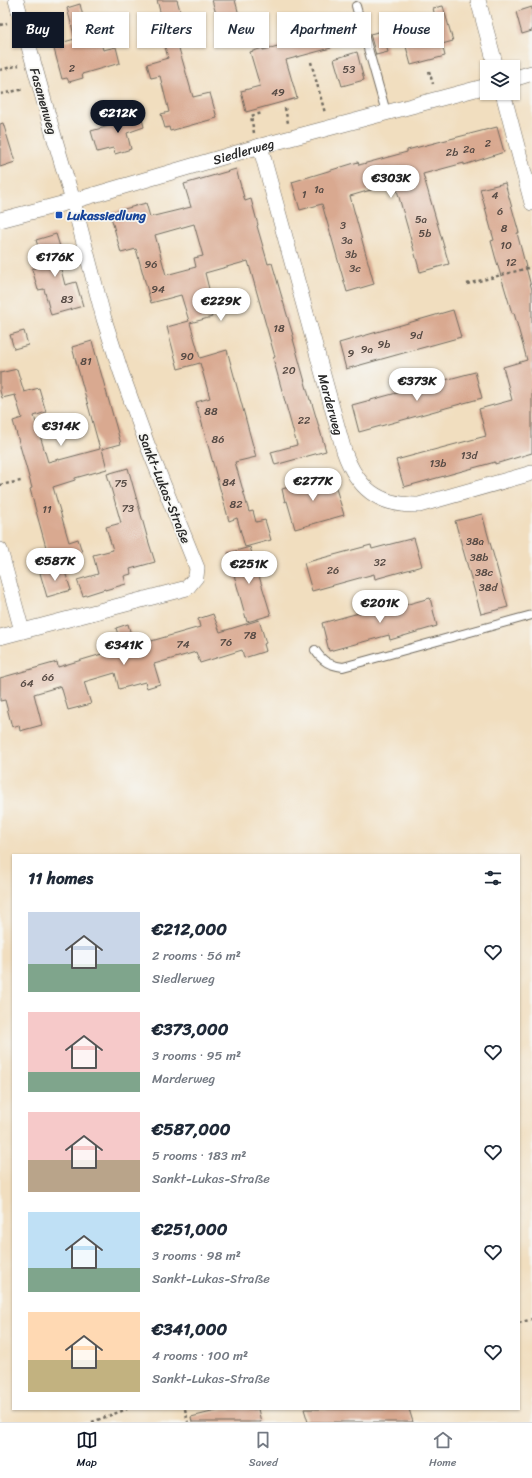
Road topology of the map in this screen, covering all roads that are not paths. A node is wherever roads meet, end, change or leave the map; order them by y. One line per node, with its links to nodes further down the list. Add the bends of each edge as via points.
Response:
1 (16, 0): 11 (street, Fasanenweg)
2 (478, 0): 4 (street)
3 (356, 6): 9 (lane)
4 (494, 60)
5 (532, 73): 6 (street)
6 (520, 77)
7 (480, 88): 9 (street, Siedlerweg)
8 (505, 100): 12 (street)
9 (386, 112): 10 (street, Siedlerweg)
10 (258, 147): 11 (street, Siedlerweg); 14 (street, Marderweg, via 344,451 357,478 371,493 394,503 419,505)
11 (73, 201): 13 (street, Siedlerweg); 17 (street, Sankt-Lukas-Straße, via 104,319 121,372 197,568 196,577 188,588)
12 (532, 203)
13 (0, 220)
14 (532, 473)
15 (0, 550): 17 (street)
16 (532, 615): 19 (lane, via 343,667 332,666 321,660)
17 (22, 631): 18 (street, Sankt-Lukas-Straße)
18 (0, 637)
19 (315, 650)

